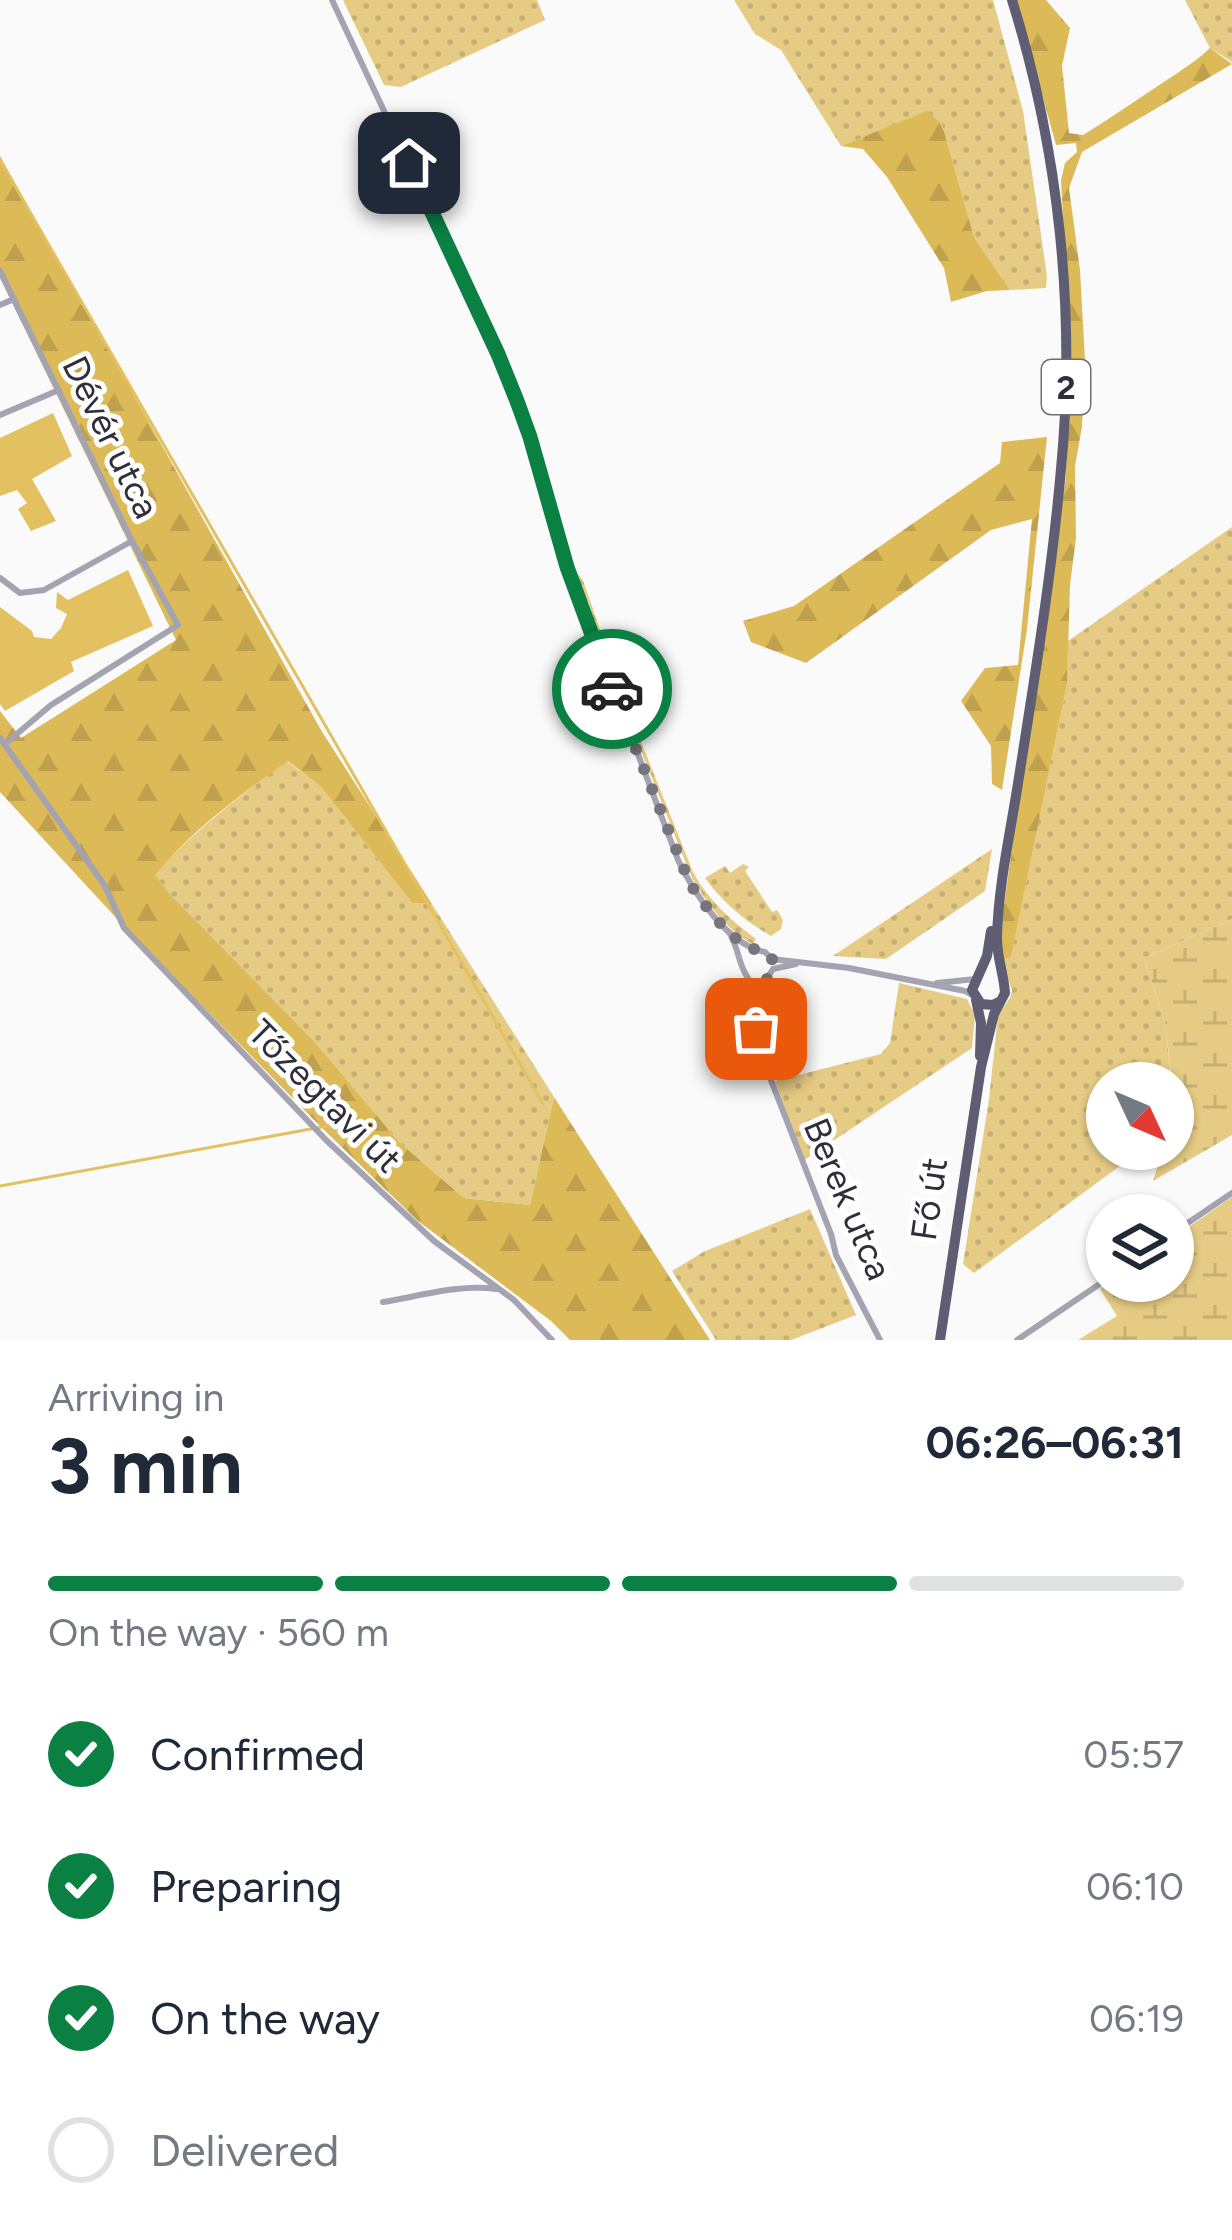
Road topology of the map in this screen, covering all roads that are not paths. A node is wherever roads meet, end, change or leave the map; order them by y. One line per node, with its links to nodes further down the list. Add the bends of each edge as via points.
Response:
1 (332, 0): 12 (street, via 511,385 567,567 678,860)
2 (1012, 0): 11 (main road, 2, via 1058,212 1066,396)
3 (0, 271): 4 (street, Dévér utca)
4 (14, 298): 5 (street); 6 (street, Dévér utca)
5 (0, 304)
6 (59, 390): 7 (street); 8 (street, Dévér utca)
7 (0, 415)
8 (132, 541): 9 (street, via 44,590 20,593); 10 (street, Dévér utca, via 178,625)
9 (0, 578)
10 (2, 741): 28 (street, Tőzegtavi út, via 105,886 124,928 326,1141 434,1241)
11 (999, 902): 19 (main road, 2); 20 (main road, 2)
12 (727, 929): 13 (street); 15 (street)
13 (753, 950): 14 (street); 15 (street)
14 (772, 959): 16 (street); 17 (street)
15 (742, 960): 18 (street)
16 (812, 962): 17 (street); 21 (street)
17 (770, 973): 18 (street); 24 (street, Berek utca)
18 (748, 977): 24 (street, Berek utca)
19 (977, 977): 20 (main road, via 996,974); 21 (street); 22 (main road, 2)
20 (1004, 982): 23 (main road, 2)
21 (929, 983): 22 (street)
22 (975, 998): 23 (main road); 25 (main road, Fő út / 2)
23 (999, 1002): 25 (main road, Fő út / 2)
24 (758, 1007): 32 (street, Berek utca, via 758,1047 836,1255)
25 (981, 1067): 33 (main road, Fő út / 2)
26 (1232, 1193): 27 (street)
27 (1194, 1219)
28 (500, 1289): 30 (street); 31 (street, Tőzegtavi út)
29 (1086, 1293): 34 (street)
30 (383, 1302)
31 (552, 1340)
32 (880, 1340)
33 (940, 1340)
34 (1017, 1340)

